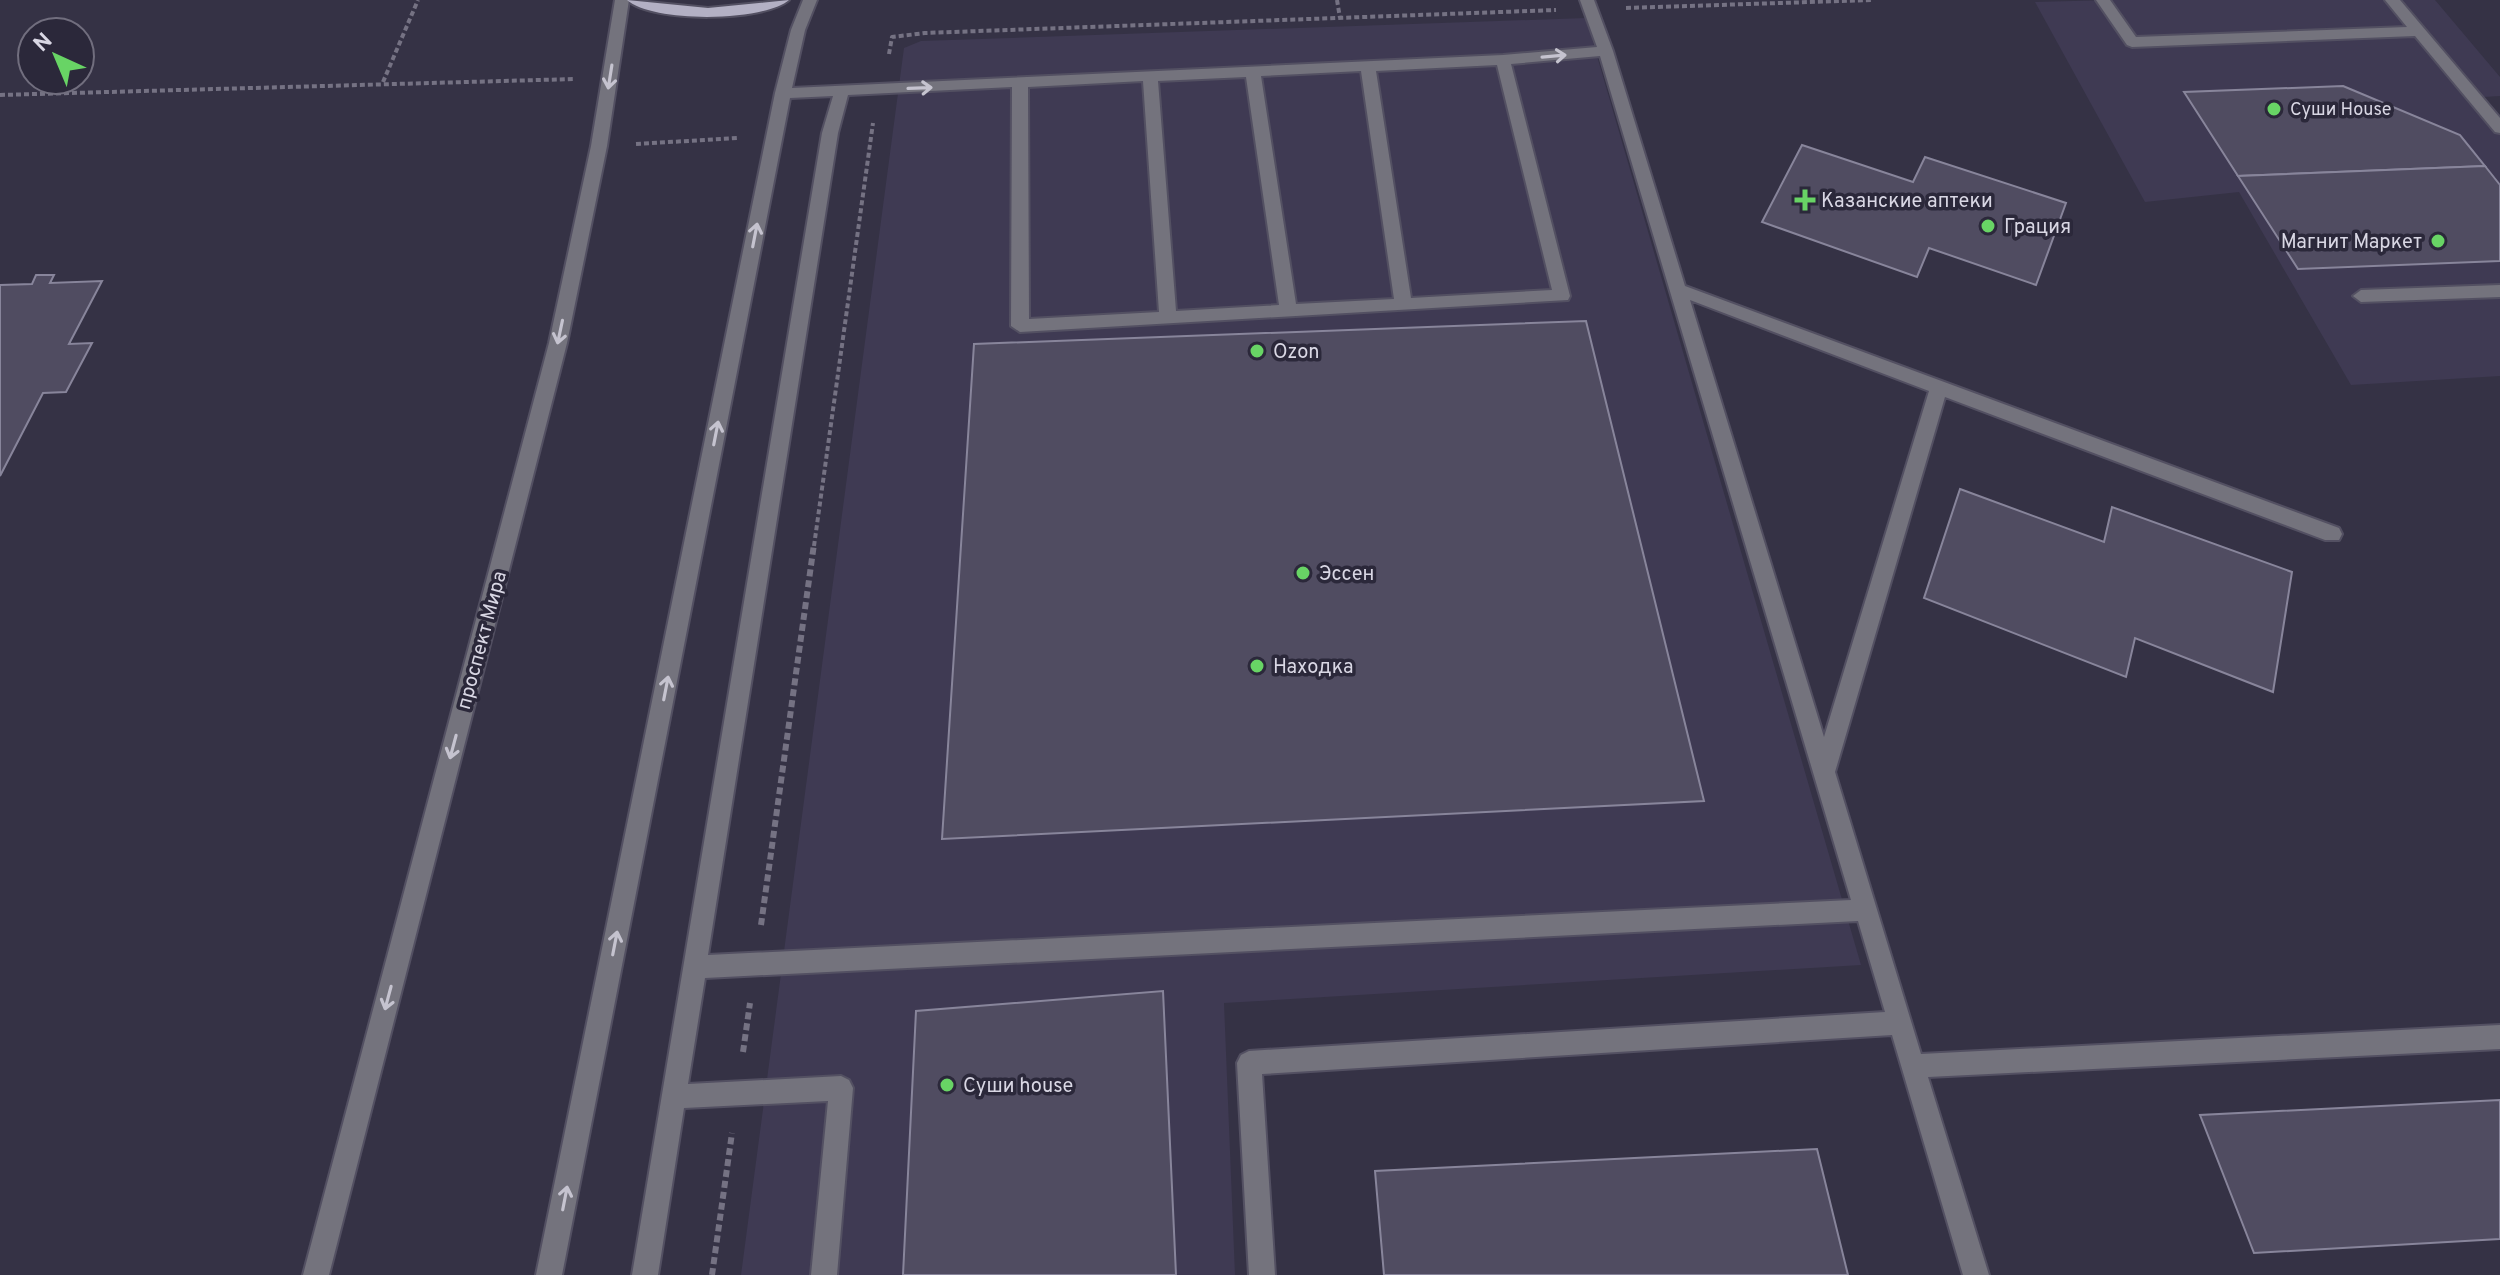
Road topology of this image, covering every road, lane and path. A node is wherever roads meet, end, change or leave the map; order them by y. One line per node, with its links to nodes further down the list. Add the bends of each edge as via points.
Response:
1 (418, 0): 19 (path)
2 (622, 0): 29 (street, проспект Мира, one-way to 29)
3 (634, 0): 4 (main road, via 695,13 738,11)
4 (782, 0)
5 (810, 0): 23 (street)
6 (1337, 0): 11 (path)
7 (1872, 0): 10 (path)
8 (2103, 0): 12 (street, via 2132,42)
9 (2392, 0): 12 (street)
10 (1588, 4): 11 (path); 13 (street)
11 (1340, 18): 21 (path, via 892,37 886,79)
12 (2419, 31): 25 (street)
13 (1606, 51): 14 (street, one-way to 13); 30 (street)
14 (1503, 60): 15 (street); 33 (street, via 1562,296)
15 (1368, 66): 16 (street); 33 (street)
16 (1253, 71): 17 (street); 34 (street)
17 (1150, 77): 20 (street); 35 (street)
18 (588, 79): 19 (path)
19 (383, 82): 24 (path)
20 (1020, 85): 21 (street, one-way to 20); 35 (street, via 1020,326)
21 (875, 90): 22 (street); 27 (path)
22 (842, 91): 23 (street); 26 (street)
23 (783, 93): 28 (street)
24 (0, 95)
25 (2500, 128)
26 (830, 133): 27 (path); 41 (street)
27 (873, 133): 40 (path)
28 (775, 135): 29 (path); 48 (street, one-way to 28)
29 (599, 146): 47 (street, проспект Мира, one-way to 47, via 554,358)
30 (1677, 289): 36 (street); 38 (street)
31 (2500, 291): 32 (street)
32 (2361, 296)
33 (1403, 303): 34 (street)
34 (1288, 309): 35 (street)
35 (1168, 316)
36 (1939, 388): 37 (street); 38 (street)
37 (2332, 534)
38 (1824, 772): 39 (street)
39 (1865, 910): 40 (street); 42 (street)
40 (756, 961): 41 (street); 45 (path)
41 (696, 967): 46 (street)
42 (1900, 1023): 44 (street); 52 (street, via 1249,1063)
43 (2500, 1037): 44 (street)
44 (1913, 1066): 53 (street)
45 (737, 1095): 46 (street); 50 (path); 51 (street, via 841,1088)
46 (674, 1097): 49 (street)
47 (316, 1275)
48 (549, 1275)
49 (645, 1275)
50 (712, 1275)
51 (824, 1275)
52 (1262, 1275)
53 (1976, 1275)

